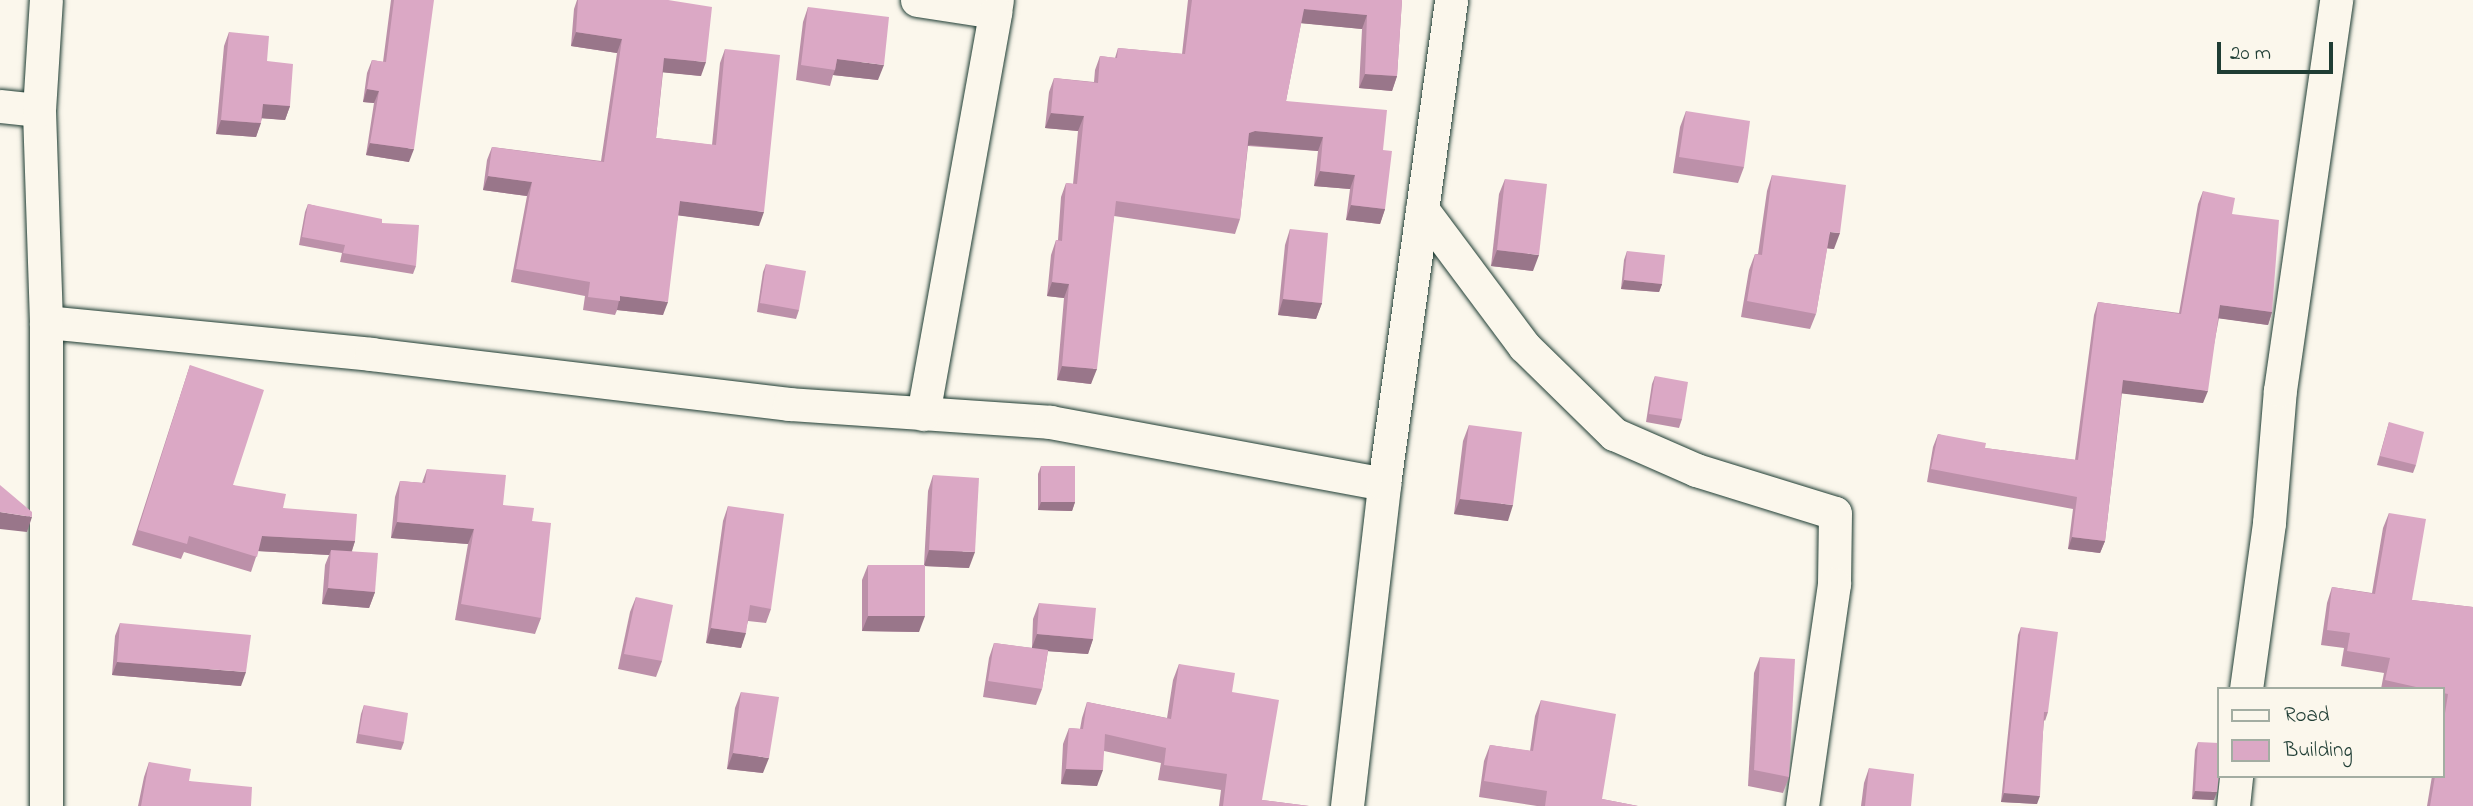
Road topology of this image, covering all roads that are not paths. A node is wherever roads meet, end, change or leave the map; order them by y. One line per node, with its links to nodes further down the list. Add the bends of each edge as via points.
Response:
1 (46, 0): 7 (street)
2 (917, 0): 5 (street)
3 (1451, 0): 8 (street)
4 (2336, 0): 12 (street, via 2280,390 2269,523)
5 (995, 6): 10 (street)
6 (0, 106): 7 (street)
7 (39, 110): 9 (street)
8 (1422, 209): 11 (street); 16 (street, via 1524,346 1614,434 1696,470 1835,513 1833,584)
9 (46, 322): 10 (street, via 371,354 789,404); 14 (street)
10 (923, 414): 11 (street, via 1050,422)
11 (1384, 484): 15 (street)
12 (2246, 687)
13 (2235, 778): 17 (street)
14 (46, 806)
15 (1347, 806)
16 (1802, 806)
17 (2233, 806)

